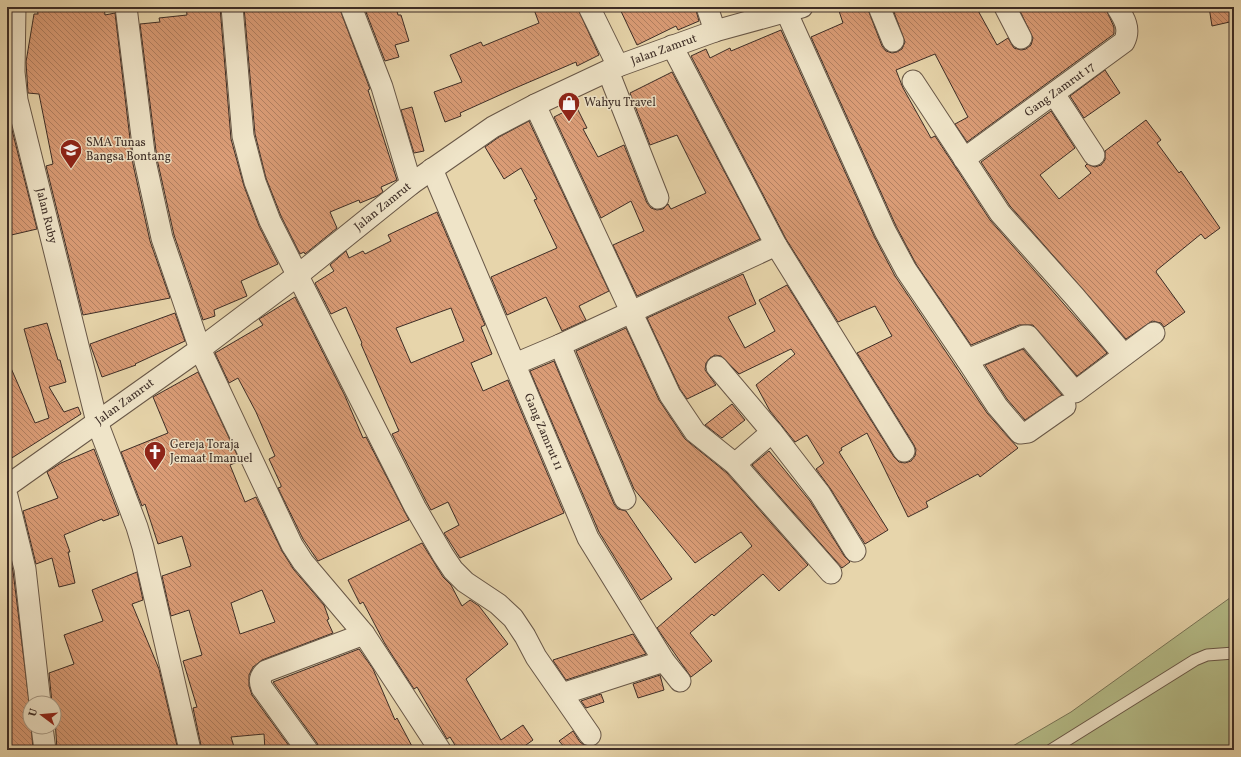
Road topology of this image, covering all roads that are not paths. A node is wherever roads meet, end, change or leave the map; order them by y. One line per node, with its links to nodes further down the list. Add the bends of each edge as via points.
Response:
1 (15, 7): 35 (street, Jalan Ruby, via 14,72 17,100)
2 (126, 7): 29 (street, via 145,161 154,206 162,238)
3 (232, 7): 25 (street, via 243,136 255,182 270,221)
4 (351, 7): 22 (street, via 382,87)
5 (589, 7): 15 (street)
6 (707, 7): 11 (street)
7 (879, 7): 13 (street)
8 (1005, 7): 12 (street)
9 (1118, 7): 17 (street, Gang Zamrut 17, via 1127,27 1128,35 1124,42)
10 (794, 9): 11 (street, Jalan Zamrut); 31 (street, via 885,231 906,270)
11 (715, 31): 14 (street, Jalan Zamrut)
12 (1021, 38)
13 (892, 41)
14 (672, 46): 15 (street, Jalan Zamrut); 24 (street)
15 (613, 69): 18 (street, Jalan Zamrut); 23 (street)
16 (913, 81): 20 (street)
17 (1054, 94): 19 (street); 20 (street, Gang Zamrut 17)
18 (535, 105): 21 (street, Jalan Zamrut, via 493,127); 26 (street)
19 (1094, 155)
20 (964, 159): 30 (street, via 1000,212)
21 (432, 169): 22 (street, Jalan Zamrut); 32 (street, Gang Zamrut 11)
22 (411, 184): 25 (street, Jalan Zamrut)
23 (658, 198)
24 (776, 245): 26 (street); 37 (street)
25 (298, 275): 29 (street, Jalan Zamrut); 48 (street, via 415,507 443,555 465,582 514,618 536,657)
26 (631, 313): 28 (street); 38 (street, via 682,415 695,432)
27 (1154, 333): 30 (street)
28 (560, 345): 32 (street); 41 (street)
29 (200, 348): 35 (street, Jalan Zamrut); 44 (street, via 292,545 303,562)
30 (1124, 355): 31 (street, via 1075,392 1028,336)
31 (967, 360): 34 (street, via 997,406 1020,433 1028,432)
32 (515, 364): 46 (street, Gang Zamrut 11, via 588,538)
33 (717, 367): 36 (street)
34 (1065, 406)
35 (97, 422): 39 (street, Jalan Zamrut); 53 (street, Jalan Ruby, via 141,540)
36 (772, 432): 38 (street); 42 (street, via 820,494)
37 (904, 451)
38 (735, 464): 43 (street)
39 (7, 486)
40 (7, 496): 49 (street, via 25,569)
41 (625, 499)
42 (854, 551)
43 (831, 573)
44 (364, 634): 54 (street, via 262,674 262,688); 55 (street)
45 (1234, 653): 56 (lane, via 1207,655 1195,660)
46 (664, 661): 47 (street, Gang Zamrut 11); 48 (street)
47 (680, 681)
48 (562, 694): 51 (street)
49 (39, 695)
50 (43, 735): 52 (street)
51 (590, 735)
52 (45, 750)
53 (190, 750)
54 (307, 750)
55 (440, 750)
56 (1051, 750)

